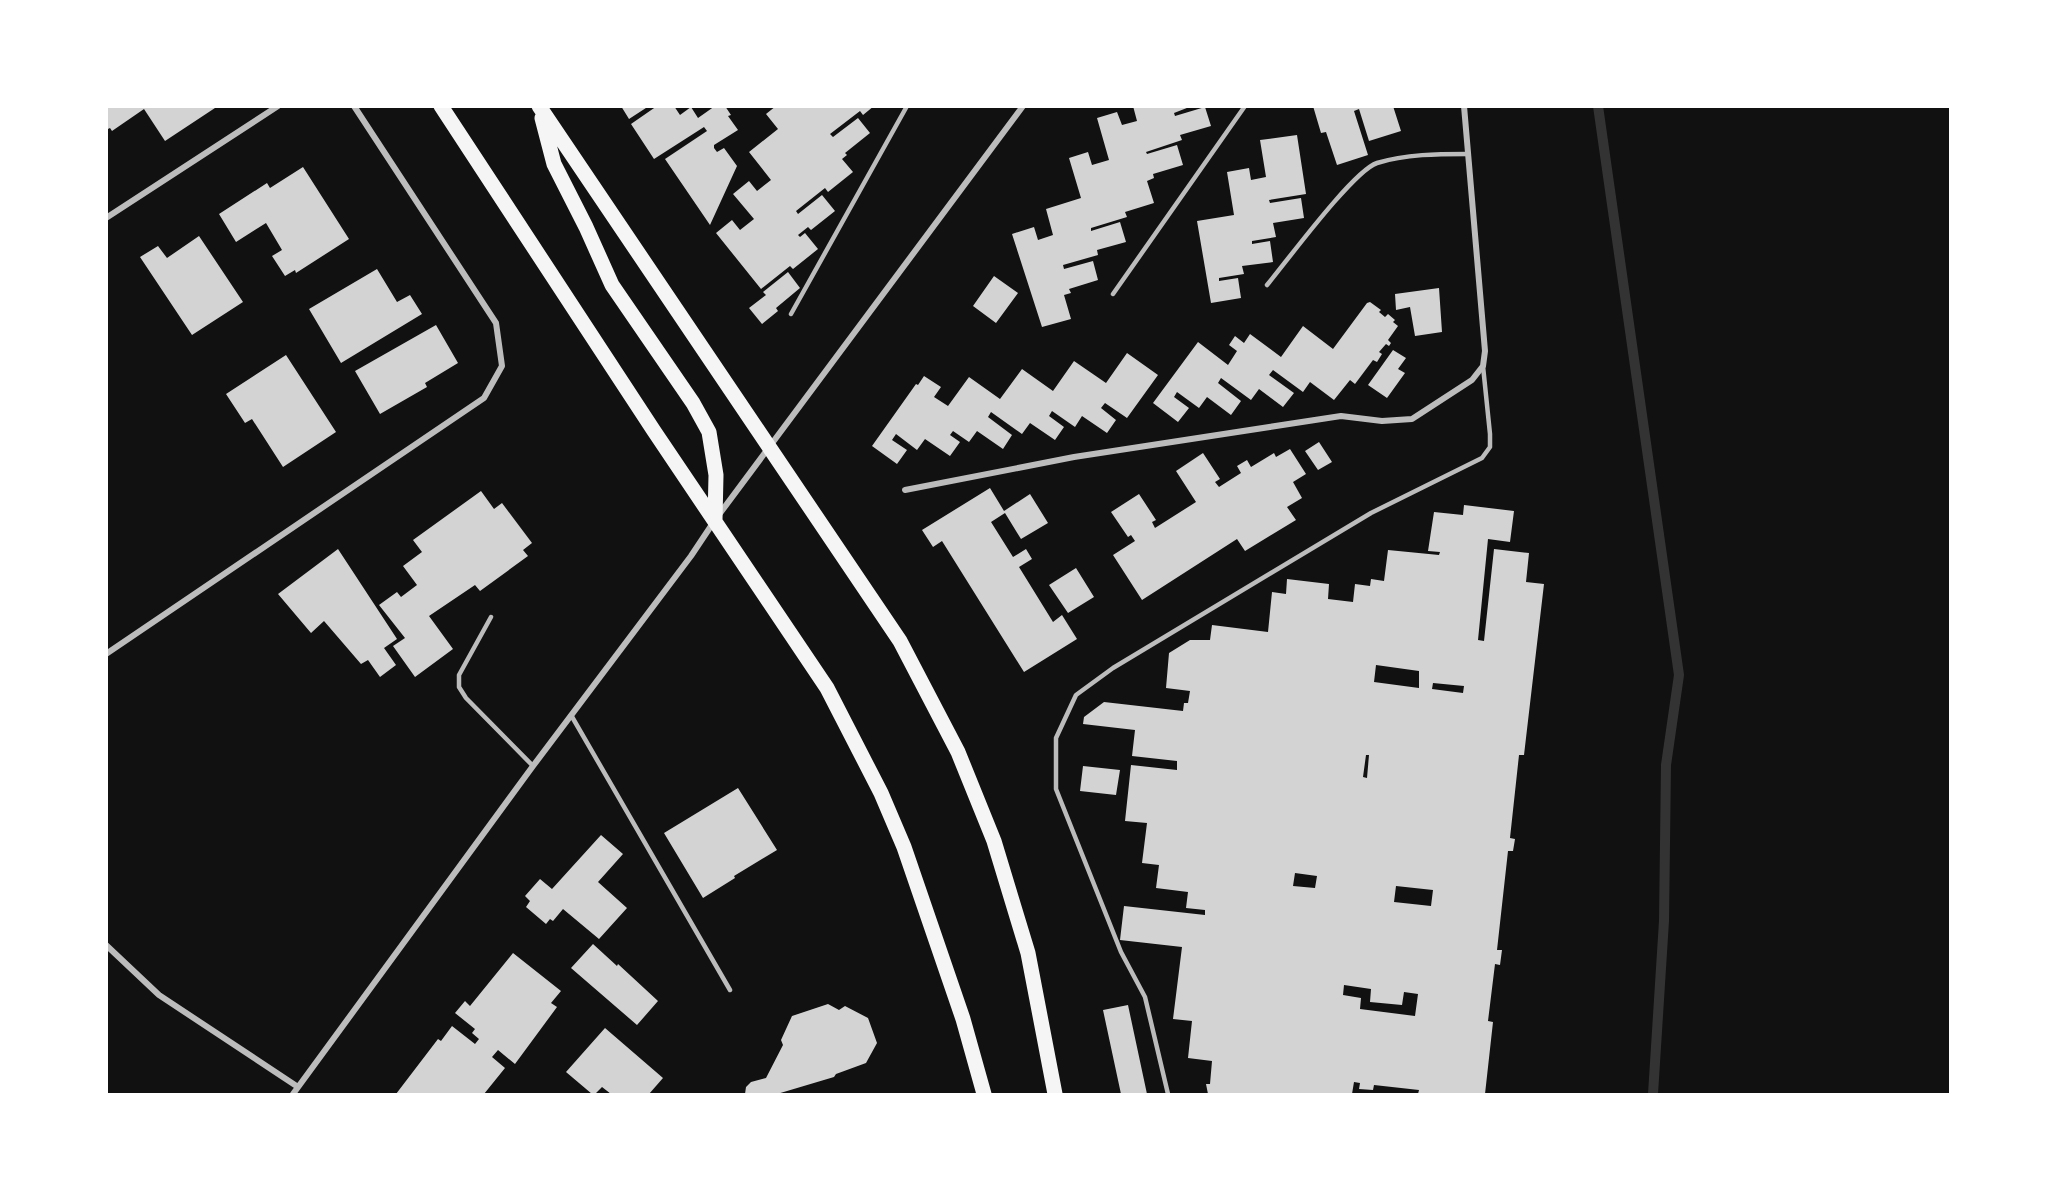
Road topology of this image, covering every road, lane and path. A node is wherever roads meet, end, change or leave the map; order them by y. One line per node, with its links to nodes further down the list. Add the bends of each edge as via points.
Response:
1 (278, 106): 10 (street)
2 (354, 106): 19 (street, via 496,322 502,366 484,398)
3 (441, 106): 17 (main road)
4 (907, 106): 13 (lane)
5 (1023, 106): 15 (street)
6 (1245, 106): 12 (lane)
7 (1464, 106): 9 (street)
8 (539, 107): 15 (main road); 17 (main road, via 554,164 612,285 709,432 716,475)
9 (1468, 154): 11 (lane, via 1421,155 1375,163 1355,177); 14 (street, via 1485,351)
10 (106, 218)
11 (1267, 285)
12 (1113, 294)
13 (791, 314)
14 (1483, 366): 16 (street, via 1472,380 1412,419 1382,422 1341,416 1074,457); 28 (lane, via 1490,447 1482,458 1371,513 1113,668 1076,695 1056,738 1056,789 1121,952 1145,997)
15 (769, 448): 17 (street); 27 (main road, via 900,641 958,752 994,841 1028,952)
16 (905, 489)
17 (715, 520): 20 (street); 26 (main road, via 827,688 881,793 960,1008)
18 (491, 617): 21 (lane, via 459,675 459,687)
19 (106, 654)
20 (572, 715): 21 (street); 23 (lane)
21 (533, 766): 24 (street)
22 (106, 945): 24 (street, via 159,995)
23 (730, 990)
24 (298, 1088): 25 (street)
25 (293, 1095)
26 (984, 1095)
27 (1055, 1095)
28 (1168, 1095)

